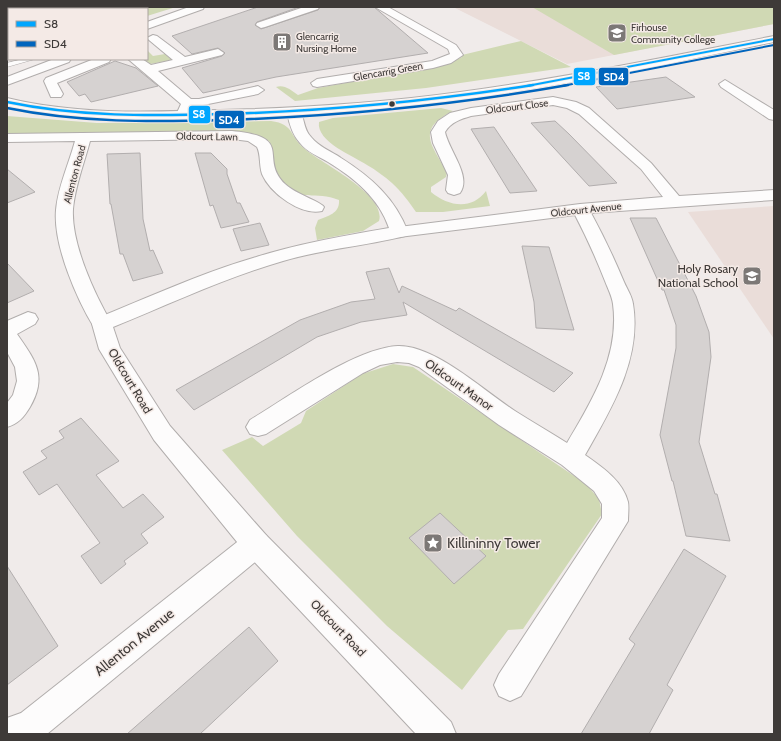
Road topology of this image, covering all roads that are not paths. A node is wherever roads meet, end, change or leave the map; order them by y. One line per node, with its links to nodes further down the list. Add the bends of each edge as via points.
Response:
1 (198, 7): 5 (street)
2 (314, 7): 4 (street)
3 (380, 7): 19 (street, Glencarrig Green, via 452,47 457,55 432,64)
4 (261, 24)
5 (148, 26)
6 (153, 38): 13 (street)
7 (774, 39): 27 (street, via 503,90 418,101)
8 (218, 53): 13 (street)
9 (27, 60): 14 (lane)
10 (62, 60): 16 (street)
11 (102, 60): 22 (street, via 50,81)
12 (136, 60): 15 (street)
13 (182, 61): 15 (street)
14 (7, 65)
15 (149, 69): 26 (street)
16 (24, 75): 17 (street); 18 (street); 24 (street, via 16,97)
17 (7, 78)
18 (7, 81)
19 (318, 83)
20 (725, 84): 28 (street)
21 (258, 90): 26 (street, via 199,103)
22 (56, 94)
23 (7, 102): 24 (street)
24 (22, 106): 25 (street); 26 (street, via 87,114)
25 (7, 107)
26 (185, 109): 27 (street)
27 (294, 112): 36 (street, via 298,129 306,141 357,174 378,194 392,211)
28 (774, 116)
29 (84, 137): 30 (street); 34 (street, Oldcourt Lawn, via 249,137 262,143 267,152 270,176 280,188 306,204); 38 (street, Allenton Road, via 70,180 64,222 75,271)
30 (7, 138)
31 (454, 190): 33 (street, Oldcourt Close, via 456,175 440,143 438,132 443,124 454,116 471,112 553,101 584,111 646,166)
32 (774, 195): 33 (street, Oldcourt Avenue)
33 (675, 201): 35 (street, Oldcourt Avenue)
34 (316, 207)
35 (580, 209): 36 (street, Oldcourt Avenue); 43 (street, via 606,258 622,302 625,336 614,377 594,420)
36 (399, 232): 38 (street, via 300,251 258,262)
37 (28, 319): 39 (street)
38 (102, 324): 44 (street, Oldcourt Road, via 110,349 162,433)
39 (7, 330)
40 (7, 335): 41 (street, via 27,368 28,389 15,411)
41 (7, 418)
42 (258, 427): 43 (street, Oldcourt Manor, via 355,367 376,358 397,354 412,355 427,361 508,418)
43 (571, 458): 45 (street, Oldcourt Manor, via 603,483 616,502 615,521)
44 (256, 544): 46 (street, Allenton Avenue, via 31,726); 47 (street, Oldcourt Road)
45 (510, 685)
46 (8, 734)
47 (439, 734)

